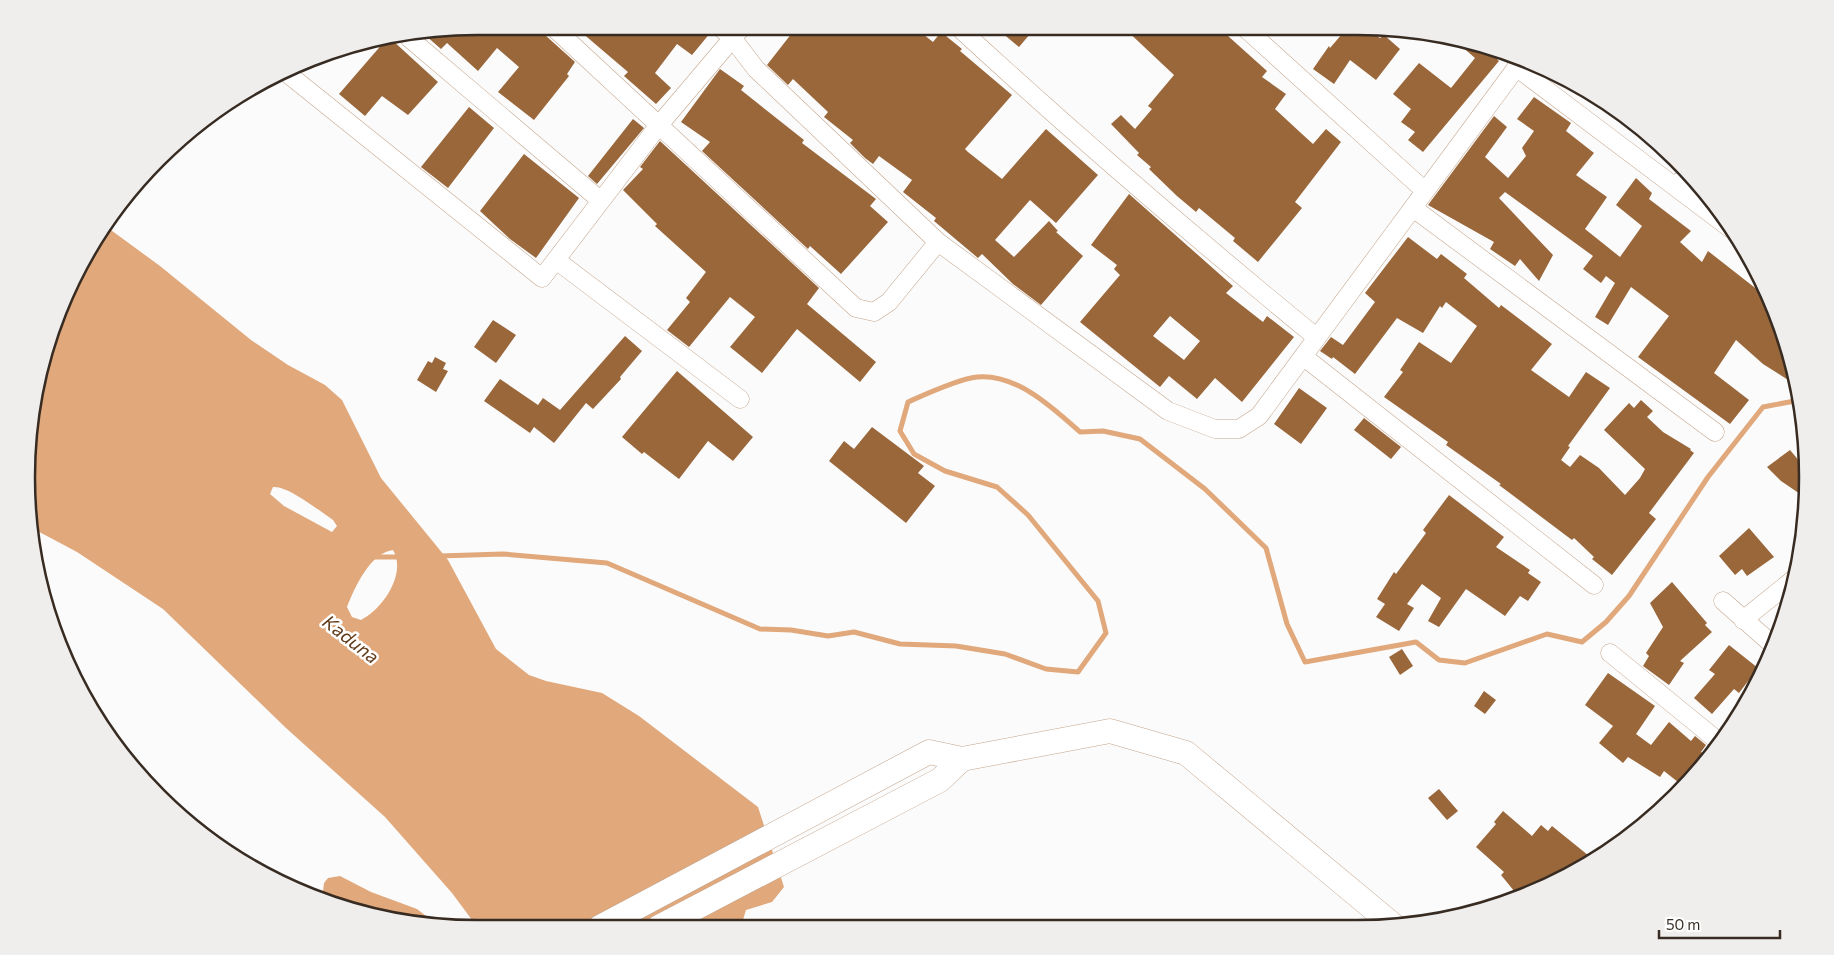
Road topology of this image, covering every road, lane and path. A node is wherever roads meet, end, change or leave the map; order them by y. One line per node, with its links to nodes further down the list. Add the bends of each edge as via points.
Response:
1 (562, 35): 10 (street)
2 (736, 35): 10 (street)
3 (739, 35): 17 (street, via 756,69)
4 (967, 35): 19 (street, via 1179,224)
5 (1253, 35): 13 (street)
6 (412, 40): 14 (street)
7 (1517, 65): 13 (street)
8 (1528, 70): 12 (street)
9 (291, 77): 18 (street, via 542,278)
10 (659, 125): 14 (street); 17 (street, via 856,308 874,312 889,302)
11 (1683, 180): 12 (street)
12 (1674, 185): 16 (street)
13 (1425, 191): 15 (street)
14 (600, 200): 18 (street)
15 (1413, 208): 19 (street); 22 (street)
16 (1712, 215)
17 (938, 242): 20 (street, via 1168,411 1215,429 1239,429 1259,416)
18 (556, 260): 21 (street)
19 (1316, 337): 20 (street)
20 (1304, 357): 23 (street)
21 (740, 399)
22 (1715, 432)
23 (1594, 585)
24 (1785, 586): 26 (street)
25 (1723, 601): 26 (street)
26 (1744, 620): 27 (street)
27 (1767, 641)
28 (1610, 653): 29 (street)
29 (1714, 738)
30 (962, 759): 31 (street, via 1110,731 1186,753); 32 (street, via 929,752); 33 (street, via 940,780)
31 (1385, 919)
32 (613, 920)
33 (672, 920)

